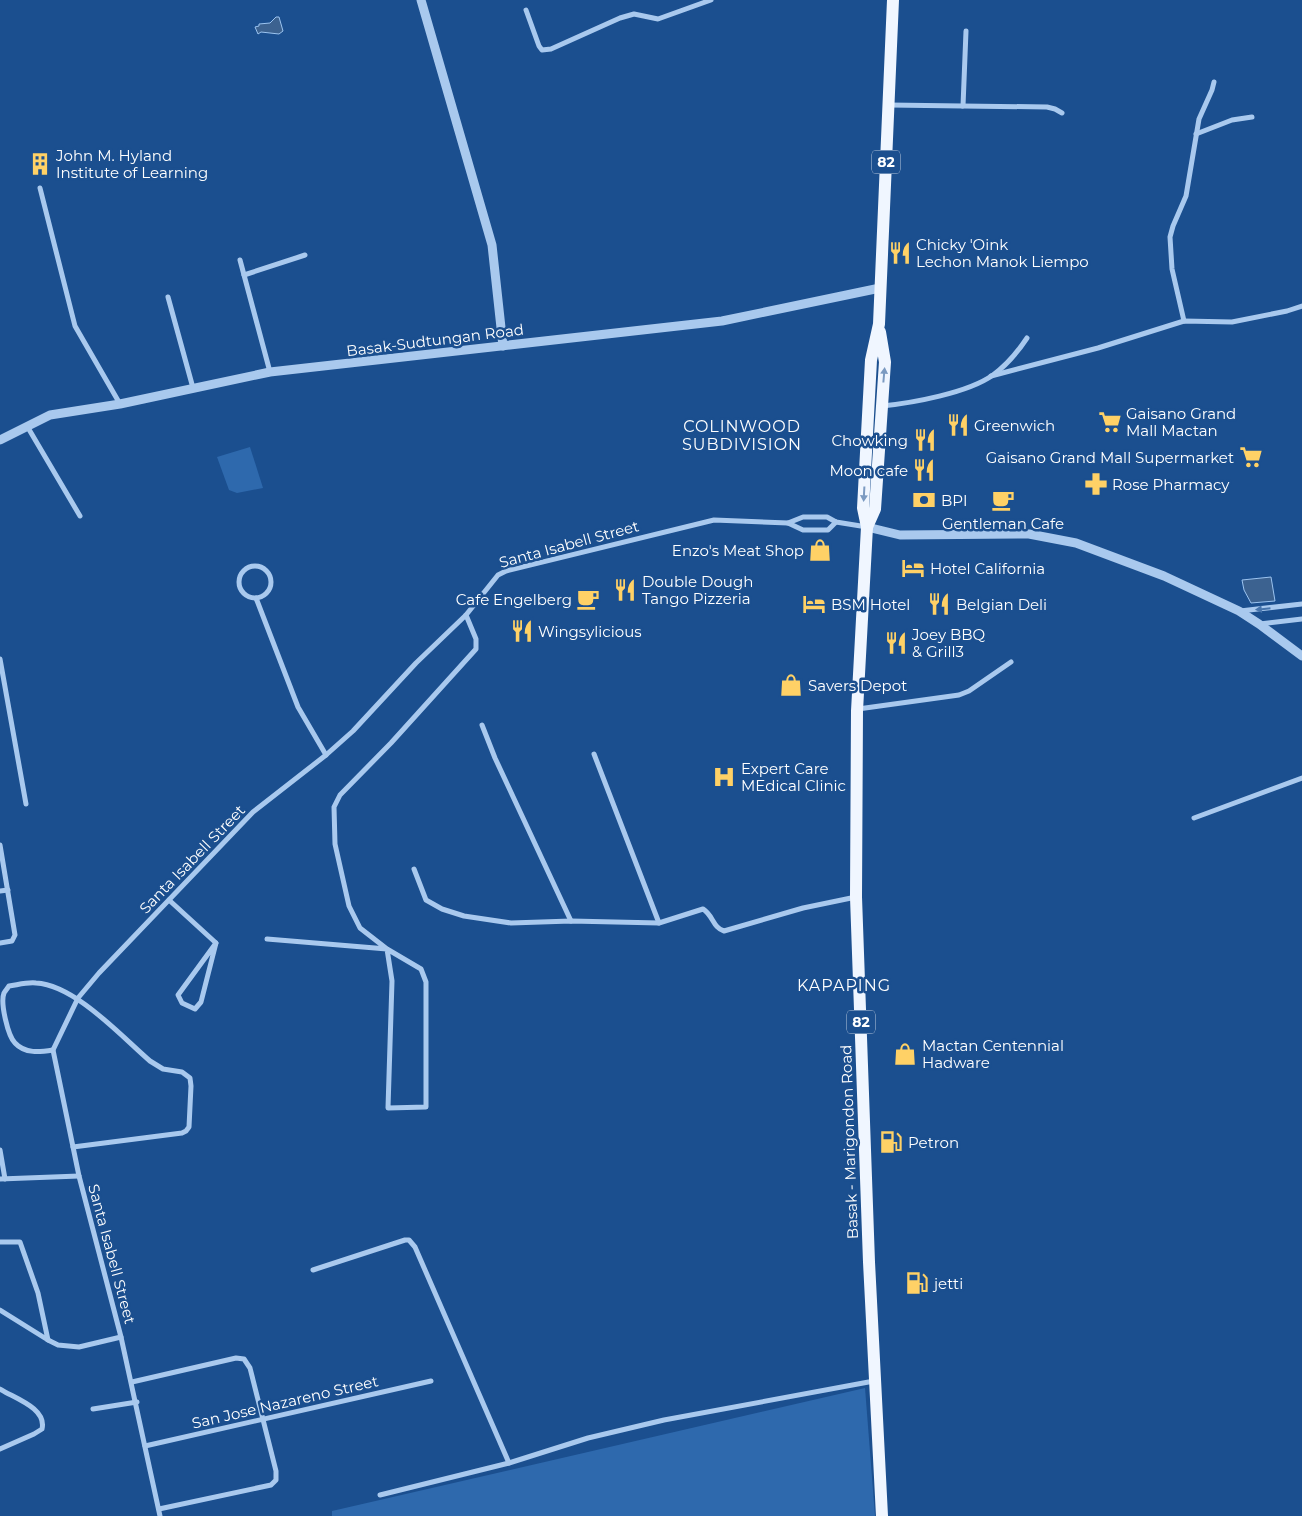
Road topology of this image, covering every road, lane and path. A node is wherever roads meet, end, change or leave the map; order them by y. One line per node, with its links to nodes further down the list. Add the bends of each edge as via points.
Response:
1 (421, 0): 22 (street, via 492,245)
2 (711, 0): 4 (street, via 658,19 634,14 620,18 542,50)
3 (893, 0): 7 (main road, Basak - Marigondon Road / 82)
4 (526, 10)
5 (966, 31): 8 (street)
6 (1214, 82): 11 (street)
7 (888, 106): 8 (street); 16 (main road, Basak - Marigondon Road / 82)
8 (963, 106): 9 (street, via 1047,108)
9 (1062, 113)
10 (1252, 117): 11 (street, via 1232,120)
11 (1196, 134): 19 (street, via 1186,196 1170,237 1172,268)
12 (40, 188): 26 (street, via 75,326)
13 (305, 255): 15 (street)
14 (240, 260): 15 (street)
15 (244, 275): 23 (street)
16 (880, 288): 20 (main road, Basak - Marigondon Road / 82); 22 (street, Basak-Sudtungan Road, via 722,321)
17 (168, 297): 25 (street)
18 (1302, 306): 19 (street, via 1232,322)
19 (1184, 321): 24 (street)
20 (879, 324): 27 (main road, Basak - Marigondon Road / 82, one-way to 20, via 885,362); 33 (main road, Basak - Marigondon Road / 82, one-way to 33, via 871,360 864,508)
21 (1027, 338): 24 (street, via 1012,358)
22 (503, 346): 23 (street, Basak-Sudtungan Road)
23 (270, 372): 25 (street, Basak-Sudtungan Road)
24 (992, 376): 27 (street, via 929,399)
25 (194, 388): 26 (street, Basak-Sudtungan Road)
26 (120, 404): 28 (street, Basak-Sudtungan Road, via 50,414)
27 (881, 406): 33 (main road, Basak - Marigondon Road / 82, via 875,509)
28 (27, 426): 29 (street, Basak-Sudtungan Road); 30 (street)
29 (0, 440)
30 (80, 516)
31 (836, 522): 32 (street, Santa Isabell Street, via 827,517 803,517); 32 (street, Santa Isabell Street, via 828,530 803,530); 33 (street, Santa Isabell Street)
32 (788, 523): 37 (street, Santa Isabell Street, via 714,520 506,571 498,575)
33 (867, 527): 36 (street, via 900,535 1029,534 1076,543 1164,576); 43 (main road, Basak - Marigondon Road / 82)
34 (256, 598): 34 (street, via 271,586 270,576 264,568 254,565 244,569 239,577 239,587 246,595); 46 (street, via 298,707)
35 (1302, 604): 36 (street, one-way to 36)
36 (1239, 612): 39 (street)
37 (466, 615): 46 (street, Santa Isabell Street); 61 (street, via 476,639 476,649 340,795 334,807 335,844 348,906 360,928)
38 (1302, 618): 39 (street)
39 (1260, 624): 40 (street)
40 (1302, 656)
41 (0, 659): 48 (street)
42 (1011, 662): 43 (street, via 959,695)
43 (857, 709): 54 (main road, Basak - Marigondon Road / 82)
44 (482, 725): 56 (street)
45 (594, 754): 57 (street)
46 (326, 755): 55 (street, Santa Isabell Street, via 253,812)
47 (1302, 778): 49 (street)
48 (26, 804)
49 (1194, 818)
50 (0, 845): 52 (street)
51 (414, 869): 56 (street, via 426,900 442,909 511,924)
52 (8, 890): 53 (street); 59 (street, via 15,935 12,941)
53 (0, 891)
54 (856, 897): 57 (street, via 803,908 724,931 716,927 708,912 703,910); 73 (main road, Basak - Marigondon Road / 82)
55 (169, 900): 60 (street); 62 (street, Santa Isabell Street)
56 (571, 920): 57 (street)
57 (659, 923)
58 (267, 939): 61 (street)
59 (0, 943)
60 (216, 944): 60 (street, via 178,995 182,1003 195,1009 201,1002)
61 (387, 949): 61 (street, via 392,981 388,1108 426,1108 426,982 421,969)
62 (78, 998): 63 (street, Santa Isabell Street); 63 (street, via 36,983 9,986 4,993 5,1017 15,1044 38,1053); 64 (street, via 150,1061 190,1078 191,1086 186,1131)
63 (53, 1050): 64 (street, Santa Isabell Street)
64 (73, 1147): 66 (street, Santa Isabell Street)
65 (0, 1150): 67 (street)
66 (79, 1176): 67 (street); 71 (street, Santa Isabell Street)
67 (3, 1179)
68 (0, 1242): 72 (street, via 20,1242 38,1292)
69 (313, 1270): 82 (street, via 405,1240 411,1242)
70 (0, 1310): 72 (street)
71 (122, 1337): 72 (street, via 79,1347 58,1346); 75 (street, Santa Isabell Street)
72 (48, 1340)
73 (875, 1380): 82 (street, via 664,1420 588,1438); 86 (main road, Basak - Marigondon Road / 82)
74 (431, 1381): 79 (street, San Jose Nazareno Street)
75 (132, 1382): 77 (street, Santa Isabell Street); 79 (street, via 236,1358 244,1359 250,1368)
76 (1, 1391): 81 (street, via 28,1404 40,1415 43,1425 34,1434)
77 (137, 1402): 78 (street); 80 (street, Santa Isabell Street)
78 (93, 1409)
79 (263, 1421): 80 (street, San Jose Nazareno Street); 84 (street, via 276,1471 276,1480 271,1485)
80 (145, 1446): 84 (street, Santa Isabell Street)
81 (0, 1449)
82 (509, 1464): 83 (street)
83 (380, 1495)
84 (159, 1509): 85 (street, Santa Isabell Street)
85 (160, 1516)
86 (882, 1516)

